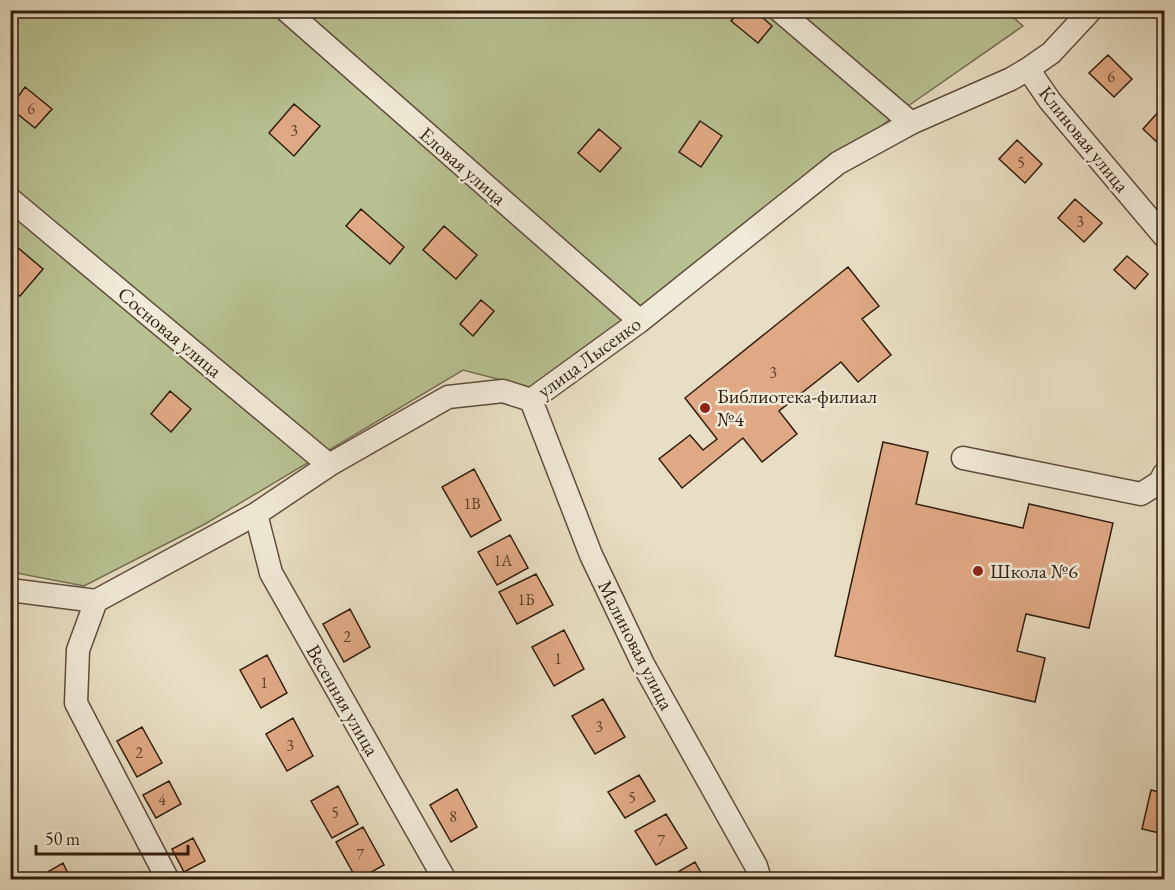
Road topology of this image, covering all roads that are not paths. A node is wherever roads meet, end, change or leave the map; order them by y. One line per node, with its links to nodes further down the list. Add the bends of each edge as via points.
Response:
1 (286, 10): 8 (street, Еловая улица)
2 (779, 10): 5 (street)
3 (1090, 10): 4 (street, улица Лысенко, via 1051,53)
4 (1028, 69): 5 (street, улица Лысенко); 7 (street, Клиновая улица, via 1050,101)
5 (911, 123): 8 (street, улица Лысенко, via 838,163)
6 (10, 199): 11 (street, Сосновая улица)
7 (1164, 236)
8 (640, 321): 9 (street, улица Лысенко)
9 (531, 400): 11 (street, улица Лысенко, via 503,391 448,397); 18 (street, Малиновая улица, via 591,555 643,664)
10 (963, 458): 12 (street, via 1141,494 1160,482)
11 (329, 465): 13 (street, улица Лысенко)
12 (1164, 474)
13 (256, 514): 15 (street, улица Лысенко); 17 (street, Весенняя улица, via 271,573)
14 (10, 590): 15 (street)
15 (96, 601): 16 (street, via 78,650 76,704)
16 (168, 879)
17 (445, 879)
18 (760, 879)

